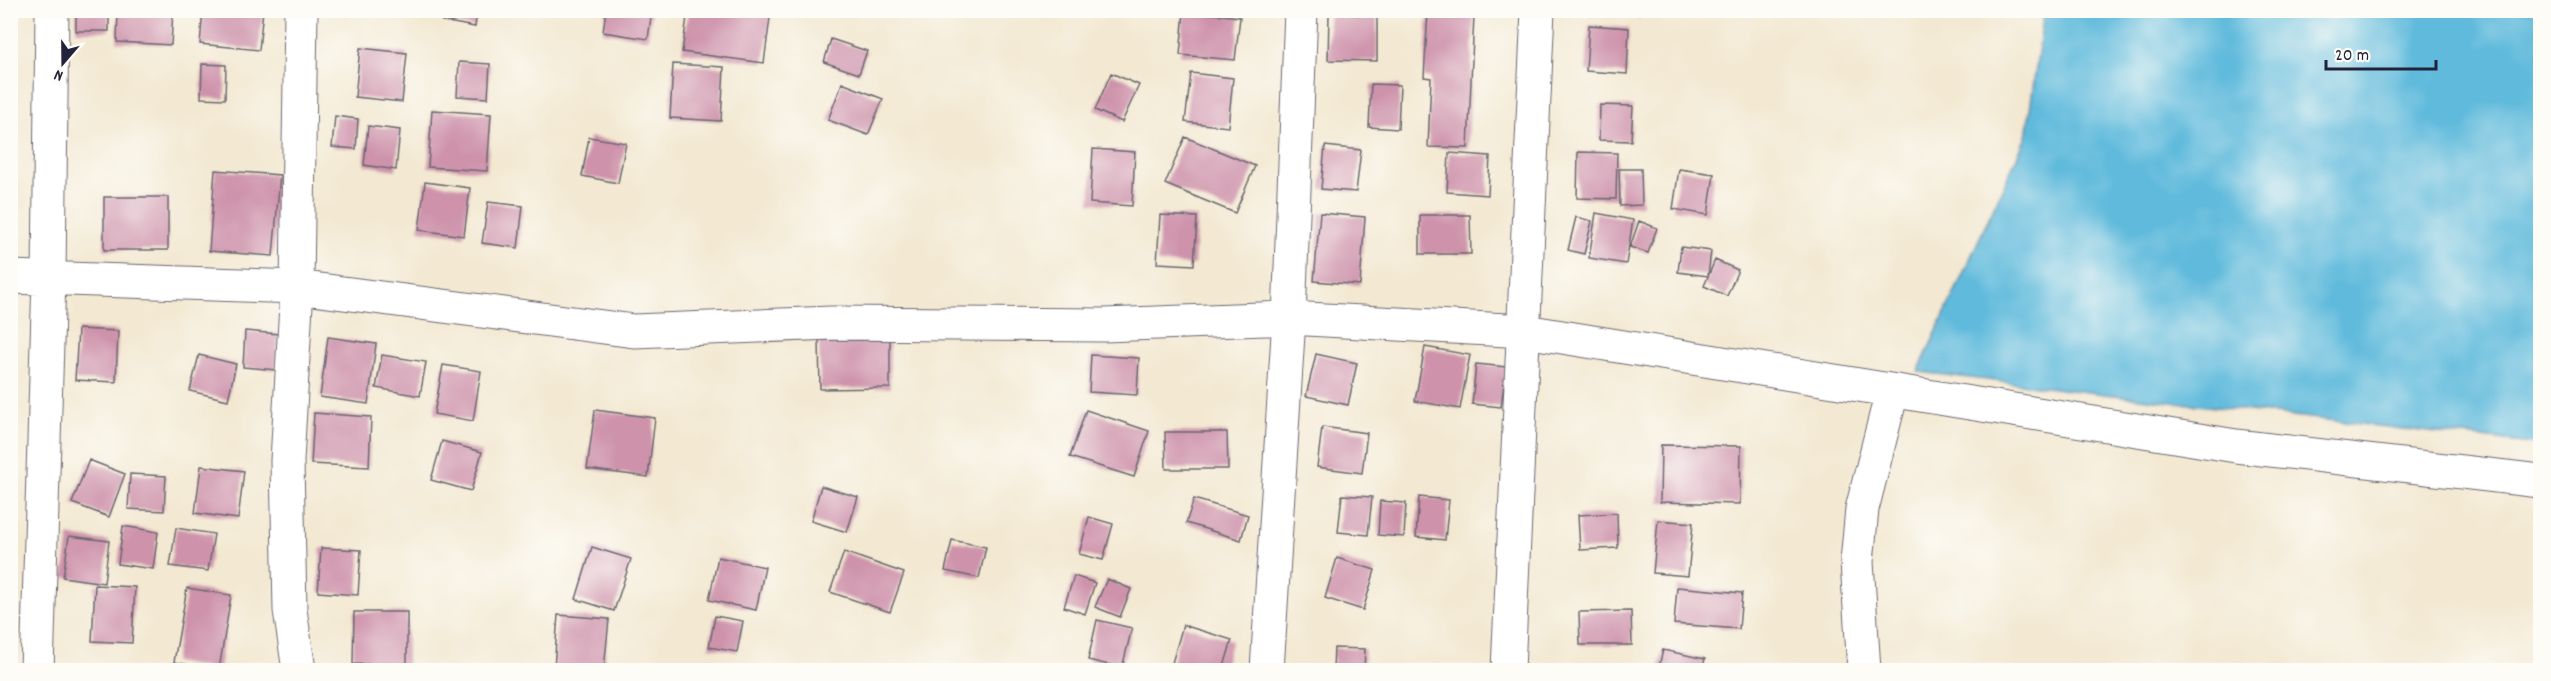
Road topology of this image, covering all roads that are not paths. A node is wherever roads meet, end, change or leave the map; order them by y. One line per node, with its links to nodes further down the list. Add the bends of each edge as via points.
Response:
1 (52, 10): 6 (street)
2 (301, 10): 7 (street)
3 (1301, 10): 8 (street)
4 (1538, 10): 9 (street)
5 (10, 276): 6 (street)
6 (49, 278): 7 (street); 12 (street)
7 (297, 287): 8 (street, via 634,331 832,323 1104,325); 13 (street, via 287,461 291,610)
8 (1289, 318): 9 (street); 14 (street)
9 (1525, 331): 10 (street); 15 (street)
10 (1892, 392): 11 (street, via 2236,446); 16 (street, via 1862,509 1858,551)
11 (2541, 481)
12 (37, 670)
13 (299, 670)
14 (1267, 670)
15 (1508, 670)
16 (1864, 670)

